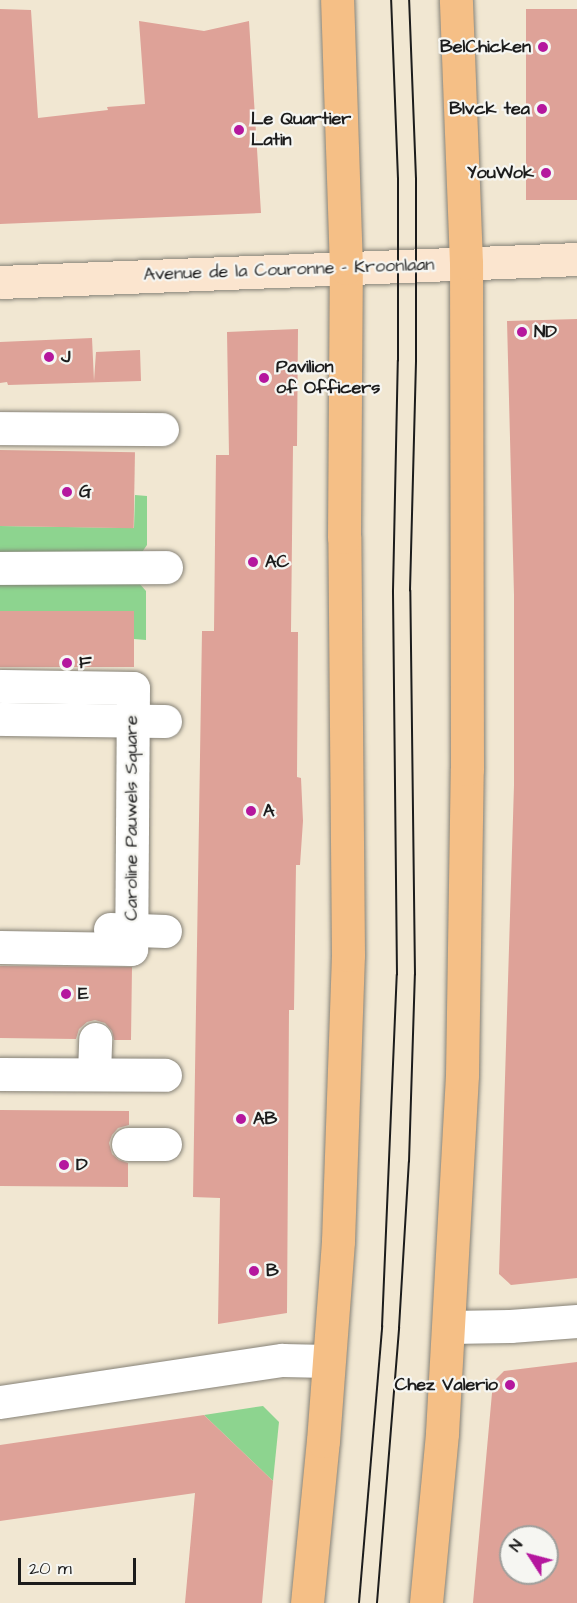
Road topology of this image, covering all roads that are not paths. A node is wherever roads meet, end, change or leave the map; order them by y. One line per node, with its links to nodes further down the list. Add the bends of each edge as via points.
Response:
1 (337, 0): 5 (main road)
2 (456, 0): 4 (main road)
3 (577, 259): 4 (main road, Avenue de la Couronne - Kroonlaan)
4 (466, 263): 5 (main road, Avenue de la Couronne - Kroonlaan); 26 (main road, via 467,769 462,1074)
5 (346, 268): 6 (main road, Avenue de la Couronne - Kroonlaan); 27 (main road, via 348,955 338,1240)
6 (0, 282)
7 (0, 428): 8 (street)
8 (162, 429)
9 (166, 567): 10 (street)
10 (0, 568)
11 (0, 686): 13 (street, Caroline Pauwels Square, via 133,688)
12 (0, 719): 13 (street)
13 (132, 721): 14 (street); 16 (street, Caroline Pauwels Square)
14 (165, 721)
15 (0, 926): 16 (street)
16 (132, 930): 17 (street); 18 (street, Caroline Pauwels Square, via 132,949)
17 (165, 931)
18 (0, 947)
19 (95, 1040): 21 (street)
20 (0, 1074): 21 (street)
21 (94, 1074): 22 (street)
22 (165, 1075)
23 (128, 1144): 24 (street)
24 (165, 1144)
25 (577, 1321): 26 (street)
26 (449, 1327): 30 (main road)
27 (328, 1361): 28 (street, via 282,1360); 29 (main road)
28 (0, 1402)
29 (307, 1603)
30 (426, 1603)

